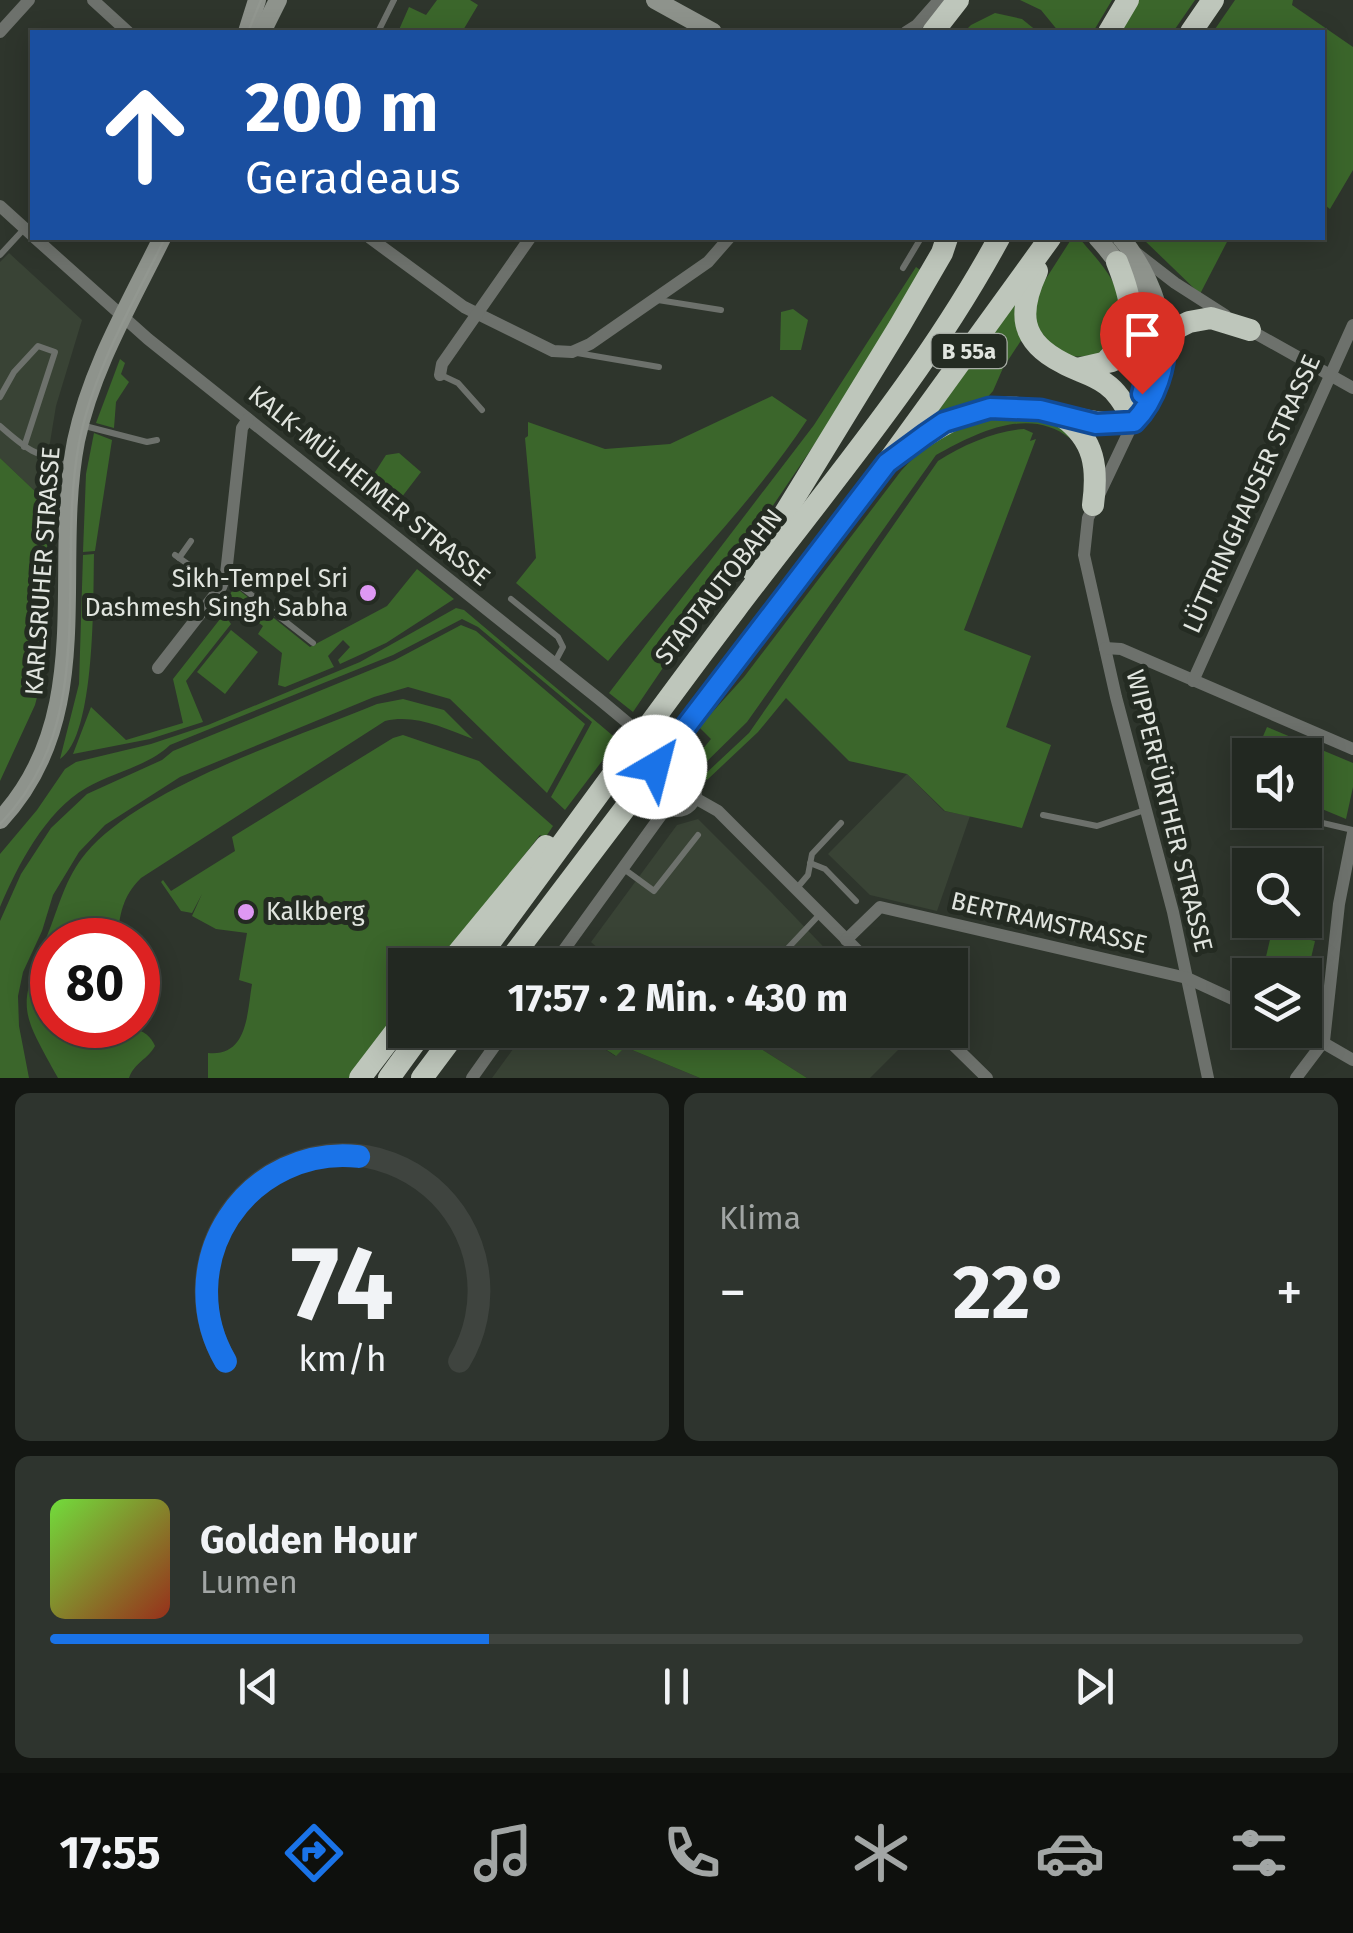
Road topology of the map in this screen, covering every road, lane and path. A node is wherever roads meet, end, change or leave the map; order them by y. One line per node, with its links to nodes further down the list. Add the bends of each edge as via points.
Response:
1 (28, 0): 20 (street)
2 (93, 0): 11 (street)
3 (257, 0): 12 (street)
4 (278, 0): 13 (street)
5 (394, 0): 14 (lane)
6 (655, 0): 15 (street)
7 (939, 0): 16 (street)
8 (958, 0): 17 (highway)
9 (1128, 0): 18 (highway)
10 (1213, 0): 19 (highway)
11 (126, 30)
12 (248, 30)
13 (263, 30)
14 (379, 30)
15 (709, 30)
16 (909, 30)
17 (935, 30)
18 (1110, 30)
19 (1192, 30)
20 (0, 32)
21 (0, 206): 22 (street, KALK-MÜLHEIMER STRASSE)
22 (30, 233)
23 (30, 235): 35 (lane)
24 (38, 240): 40 (street, KALK-MÜLHEIMER STRASSE)
25 (161, 240): 40 (street, KARLSRUHER STRASSE)
26 (373, 240): 39 (street)
27 (529, 240): 39 (street)
28 (727, 240): 37 (street)
29 (946, 240): 66 (highway, via 768,539)
30 (998, 240): 66 (highway, STADTAUTOBAHN / B 55a, via 905,388)
31 (1051, 240): 47 (highway, via 1024,316 1046,354)
32 (1051, 240): 61 (highway, B 55a)
33 (920, 241): 36 (lane)
34 (1114, 247): 42 (street); 43 (street); 45 (highway, via 1132,322 1124,344)
35 (0, 255)
36 (903, 268)
37 (654, 300): 38 (lane); 44 (street)
38 (721, 310)
39 (476, 313): 44 (street, via 553,351); 48 (street)
40 (123, 318): 54 (street, KALK-MÜLHEIMER STRASSE); 56 (street, KARLSRUHER STRASSE)
41 (1353, 325): 49 (street, LÜTTRINGHAUSER STRASSE)
42 (1250, 330): 43 (highway, via 1211,318); 49 (street)
43 (1157, 337): 45 (highway); 55 (street)
44 (572, 352): 46 (lane)
45 (1102, 364): 47 (highway)
46 (659, 367)
47 (1077, 369): 55 (highway, via 1109,386)
48 (440, 375): 52 (lane, via 458,383)
49 (1330, 376): 50 (street); 71 (street, LÜTTRINGHAUSER STRASSE)
50 (1353, 388)
51 (0, 397): 59 (lane, via 38,346 55,352)
52 (482, 410)
53 (1060, 415): 55 (highway, via 1096,424); 61 (highway, via 1002,408 965,414); 62 (highway, via 1090,448 1097,479)
54 (248, 419): 64 (street); 69 (street, KALK-MÜLHEIMER STRASSE)
55 (1134, 422): 62 (street)
56 (80, 424): 58 (lane); 60 (street, KARLSRUHER STRASSE)
57 (0, 426): 59 (lane)
58 (156, 440)
59 (24, 448): 60 (lane)
60 (72, 462): 79 (street, KARLSRUHER STRASSE, via 59,710 36,770)
61 (887, 463): 93 (highway, B 55a)
62 (1093, 506): 68 (street, WIPPERFÜRTHER STRASSE, via 1084,555)
63 (190, 541): 64 (lane, via 177,556)
64 (223, 580): 67 (lane); 70 (street)
65 (511, 598): 69 (lane, via 558,637 563,647)
66 (737, 607): 73 (highway, STADTAUTOBAHN / B 55a)
67 (312, 642)
68 (1105, 648): 71 (street); 77 (street, WIPPERFÜRTHER STRASSE)
69 (554, 663): 74 (street, KALK-MÜLHEIMER STRASSE, via 629,724)
70 (158, 668)
71 (1193, 681): 72 (street)
72 (1353, 750)
73 (612, 773): 91 (highway); 92 (highway, STADTAUTOBAHN / B 55a)
74 (667, 776): 75 (street, via 687,776); 76 (street, via 659,795)
75 (695, 798): 76 (street, via 683,810); 86 (street, via 718,811)
76 (667, 807): 85 (street)
77 (1146, 810): 78 (lane, via 1097,826); 97 (street, WIPPERFÜRTHER STRASSE)
78 (1043, 816)
79 (0, 820)
80 (841, 823): 84 (lane)
81 (1322, 823): 82 (lane)
82 (1353, 831): 88 (street)
83 (698, 835): 85 (lane, via 654,891)
84 (810, 863): 86 (lane); 87 (lane, via 826,869)
85 (622, 869): 94 (street)
86 (797, 888): 89 (street)
87 (856, 901)
88 (1346, 906): 99 (street)
89 (820, 914): 90 (street); 95 (lane)
90 (846, 940): 96 (street); 97 (street, BERTRAMSTRASSE, via 880,906)
91 (462, 948)
92 (485, 948)
93 (519, 948)
94 (565, 948)
95 (788, 948)
96 (852, 948)
97 (1187, 978): 98 (street, BERTRAMSTRASSE); 111 (street, WIPPERFÜRTHER STRASSE)
98 (1232, 998)
99 (1324, 1040): 105 (street); 112 (street)
100 (388, 1041): 106 (highway)
101 (411, 1048): 107 (highway)
102 (444, 1048): 108 (highway)
103 (493, 1048): 109 (street)
104 (957, 1048): 110 (street)
105 (1353, 1060)
106 (360, 1078)
107 (389, 1078)
108 (422, 1078)
109 (472, 1078)
110 (988, 1078)
111 (1208, 1078)
112 (1296, 1078)

